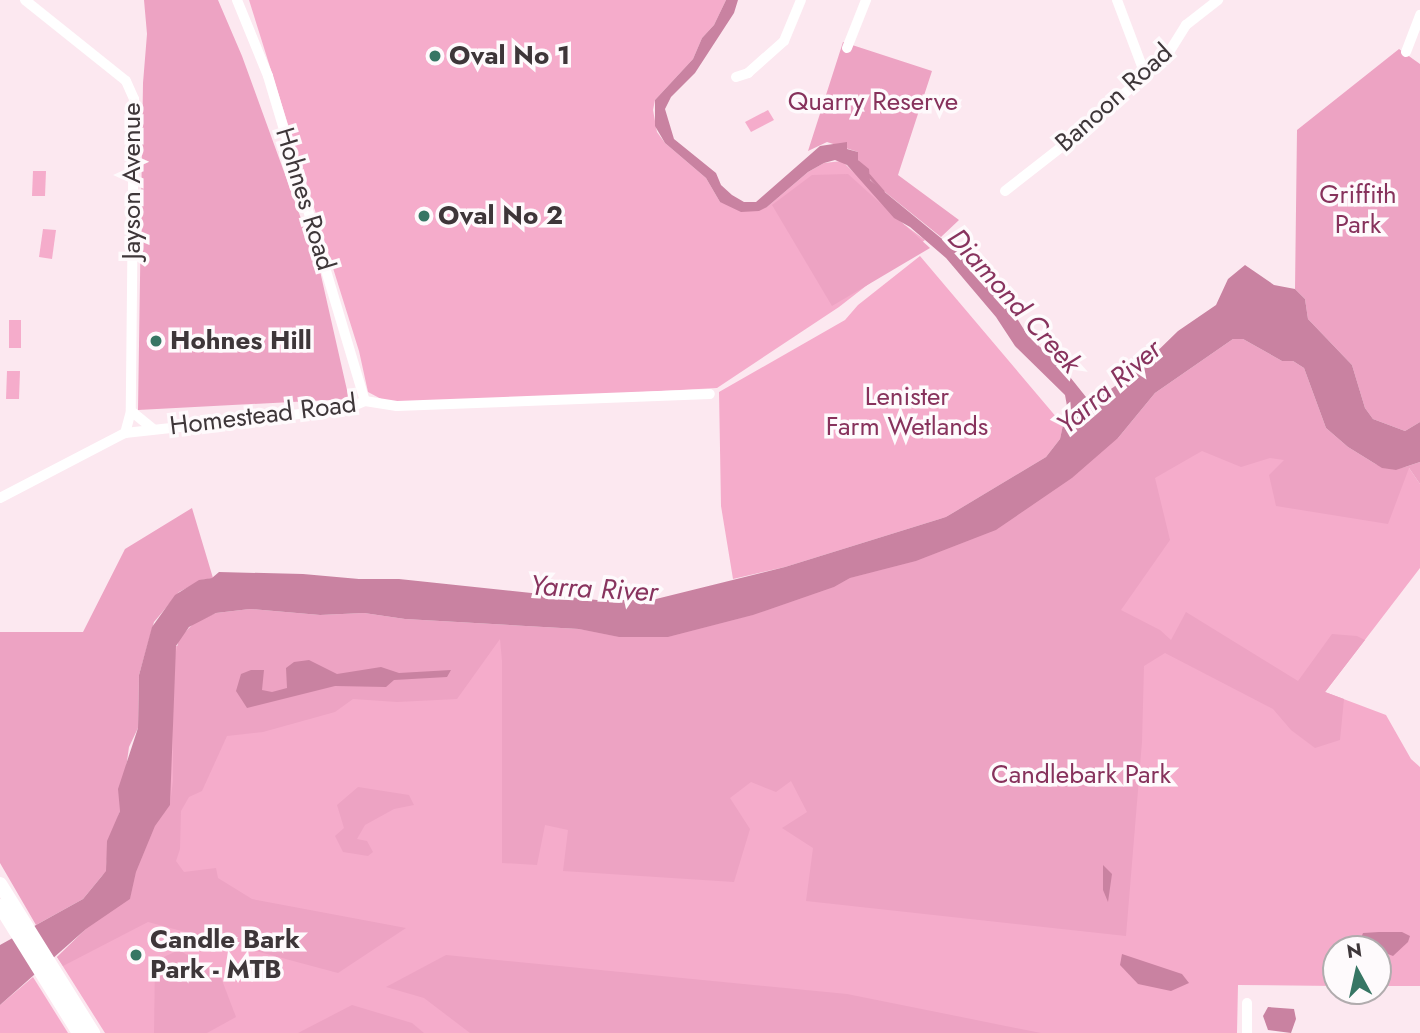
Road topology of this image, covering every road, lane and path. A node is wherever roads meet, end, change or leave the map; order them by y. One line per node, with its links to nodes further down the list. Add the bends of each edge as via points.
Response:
1 (26, 0): 15 (street, Jayson Avenue, via 131,89)
2 (237, 0): 14 (street, Hohnes Road, via 268,76)
3 (802, 0): 11 (street, via 784,41)
4 (866, 0): 8 (street)
5 (1117, 0): 10 (street)
6 (1218, 0): 10 (street, Banoon Road, via 1186,25 1172,51)
7 (1420, 15): 9 (street)
8 (846, 48)
9 (1406, 52)
10 (1145, 74): 12 (street, Banoon Road, via 1079,134)
11 (736, 77)
12 (1005, 191)
13 (710, 394): 14 (street, Homestead Road, via 397,406)
14 (365, 401): 16 (street, Homestead Road, via 346,409)
15 (131, 411): 16 (street); 17 (street, Jayson Avenue)
16 (153, 429): 17 (street, Homestead Road)
17 (125, 433): 18 (street, Homestead Road)
18 (0, 498)
19 (0, 884): 20 (main road)
20 (7, 909): 21 (main road)
21 (61, 994): 23 (main road); 24 (main road)
22 (1247, 1003): 25 (street)
23 (79, 1033)
24 (93, 1033)
25 (1247, 1033)

